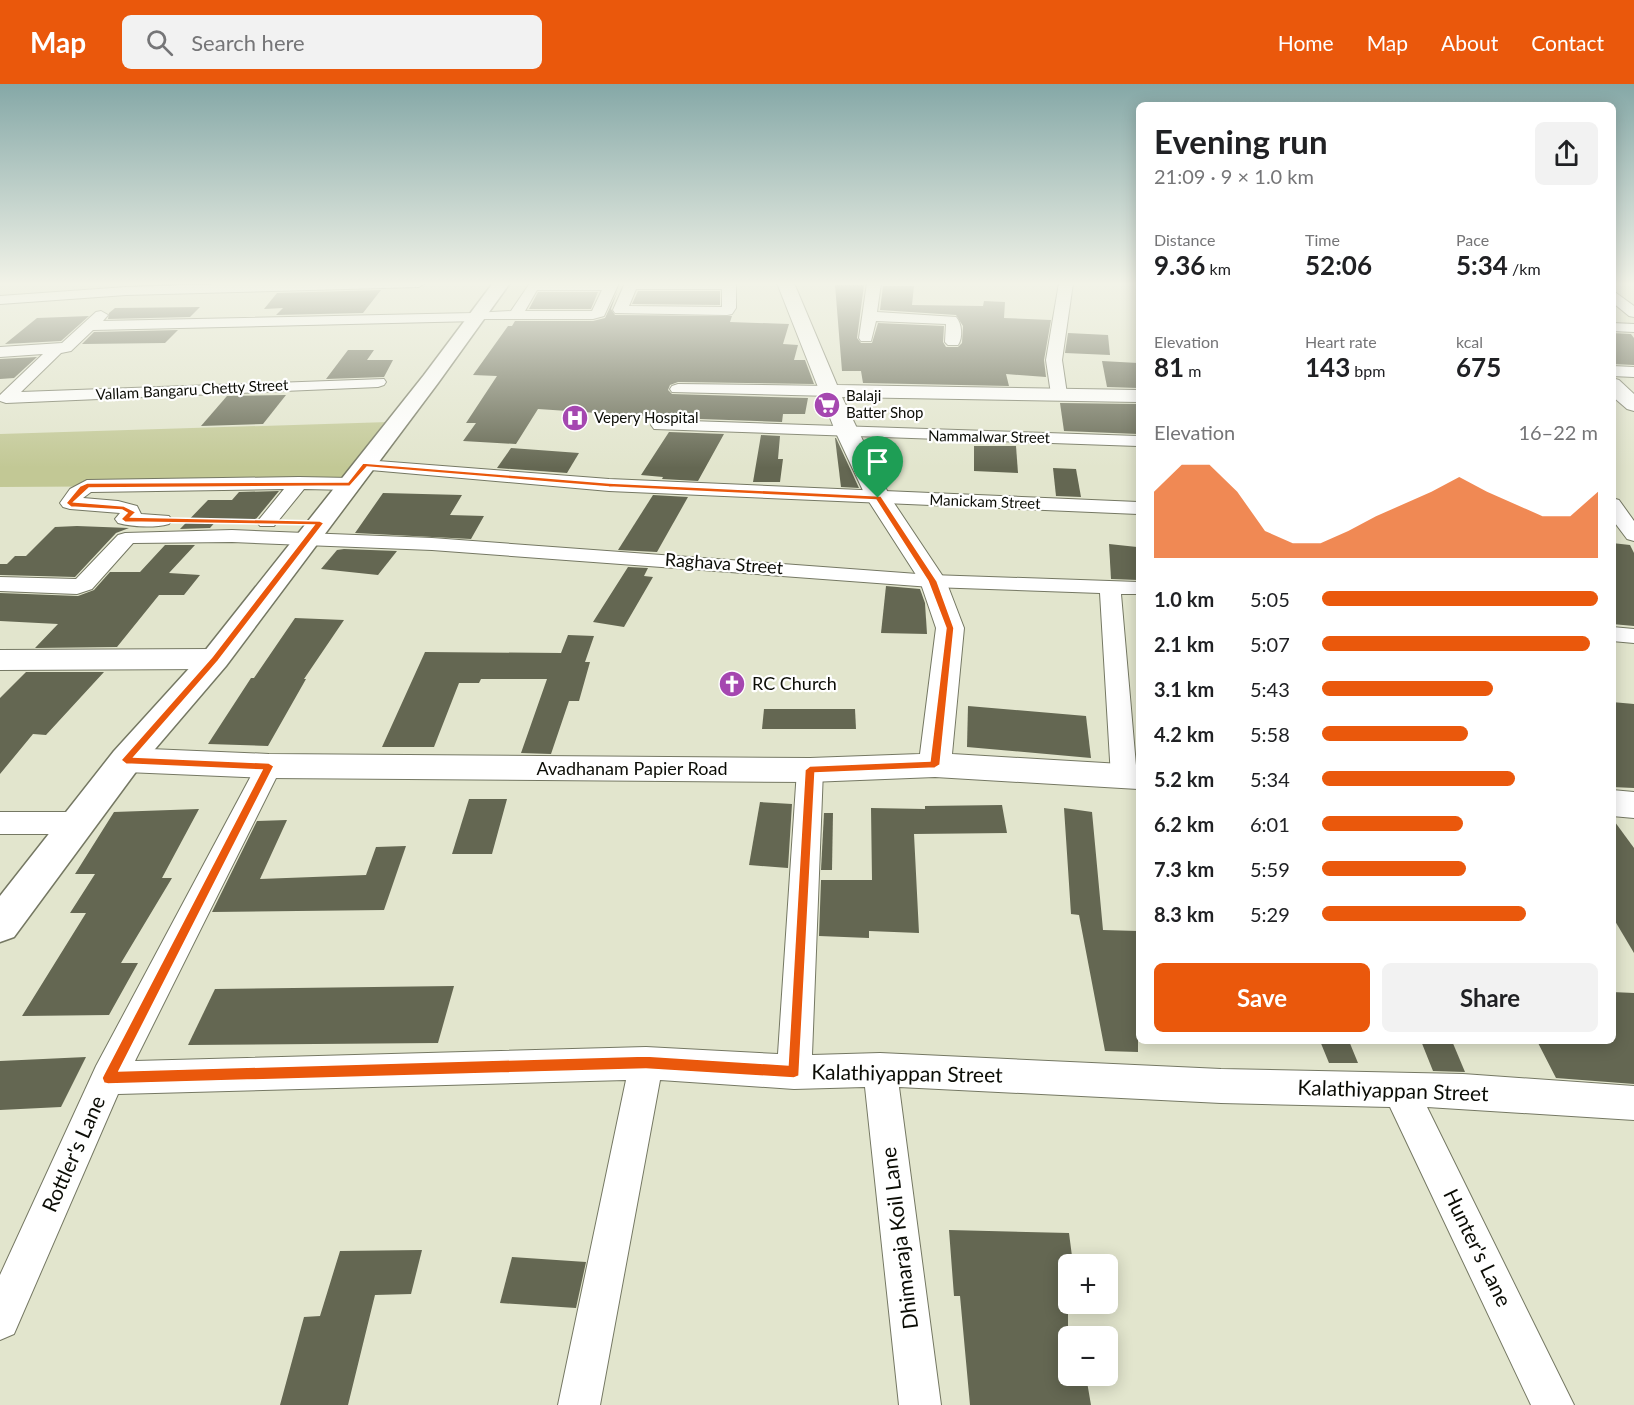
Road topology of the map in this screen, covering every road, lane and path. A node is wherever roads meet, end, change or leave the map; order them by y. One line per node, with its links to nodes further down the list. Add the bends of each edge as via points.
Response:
1 (70, 345): 5 (street)
2 (456, 345): 23 (main road)
3 (811, 345): 14 (street)
4 (1056, 345): 15 (street, via 1054,360)
5 (57, 348): 6 (street); 10 (street, Vallam Bangaru Chetty Street, via 6,398)
6 (0, 352)
7 (1616, 371): 9 (street)
8 (739, 372): 13 (street)
9 (1634, 372)
10 (378, 382)
11 (1616, 388): 17 (street)
12 (678, 389): 13 (street)
13 (737, 391): 14 (street)
14 (831, 391): 15 (street); 21 (street)
15 (1059, 394): 16 (street)
16 (1136, 396)
17 (1634, 405)
18 (1616, 417): 19 (street)
19 (1634, 418)
20 (660, 426): 21 (street, Nammalwar Street)
21 (847, 433): 22 (street, Nammalwar Street); 26 (street)
22 (1136, 441)
23 (365, 465): 25 (main road); 26 (street, Manickam Street, via 609,485)
24 (298, 483): 25 (street); 29 (street); 29 (street, via 87,486 70,503 130,510 125,519)
25 (350, 484): 30 (main road)
26 (878, 498): 27 (street, Manickam Street); 32 (street)
27 (1136, 508)
28 (1616, 510): 31 (street)
29 (267, 522): 30 (street)
30 (315, 530): 32 (street, Raghava Street); 33 (street, via 132,537 125,539 77,587); 38 (main road)
31 (1634, 536)
32 (933, 581): 34 (street, Raghava Street); 41 (street, via 950,628)
33 (0, 584)
34 (1110, 586): 35 (street, Raghava Street); 44 (street)
35 (1136, 588)
36 (1616, 634): 37 (street)
37 (1634, 636)
38 (215, 659): 39 (street); 40 (main road)
39 (0, 660)
40 (126, 760): 42 (street, Avadhanam Papier Road); 48 (main road)
41 (935, 765): 43 (street, Avadhanam Papier Road); 44 (street, Avadhanam Papier Road)
42 (269, 766): 43 (street, Avadhanam Papier Road); 53 (street, Rottler's Lane)
43 (810, 770): 52 (street)
44 (1131, 777)
45 (1616, 803): 46 (street)
46 (1634, 804)
47 (0, 823): 48 (street)
48 (78, 823): 49 (main road)
49 (0, 925)
50 (646, 1063): 52 (street, Kalathiyappan Street); 53 (street, Kalathiyappan Street); 57 (street)
51 (880, 1070): 52 (street, Kalathiyappan Street); 54 (street, Kalathiyappan Street); 58 (street, Dhimaraja Koil Lane)
52 (794, 1072)
53 (108, 1078): 56 (street, Rottler's Lane)
54 (1401, 1090): 55 (street, Kalathiyappan Street); 59 (street, Hunter's Lane)
55 (1634, 1103)
56 (0, 1320)
57 (579, 1405)
58 (920, 1405)
59 (1552, 1405)

